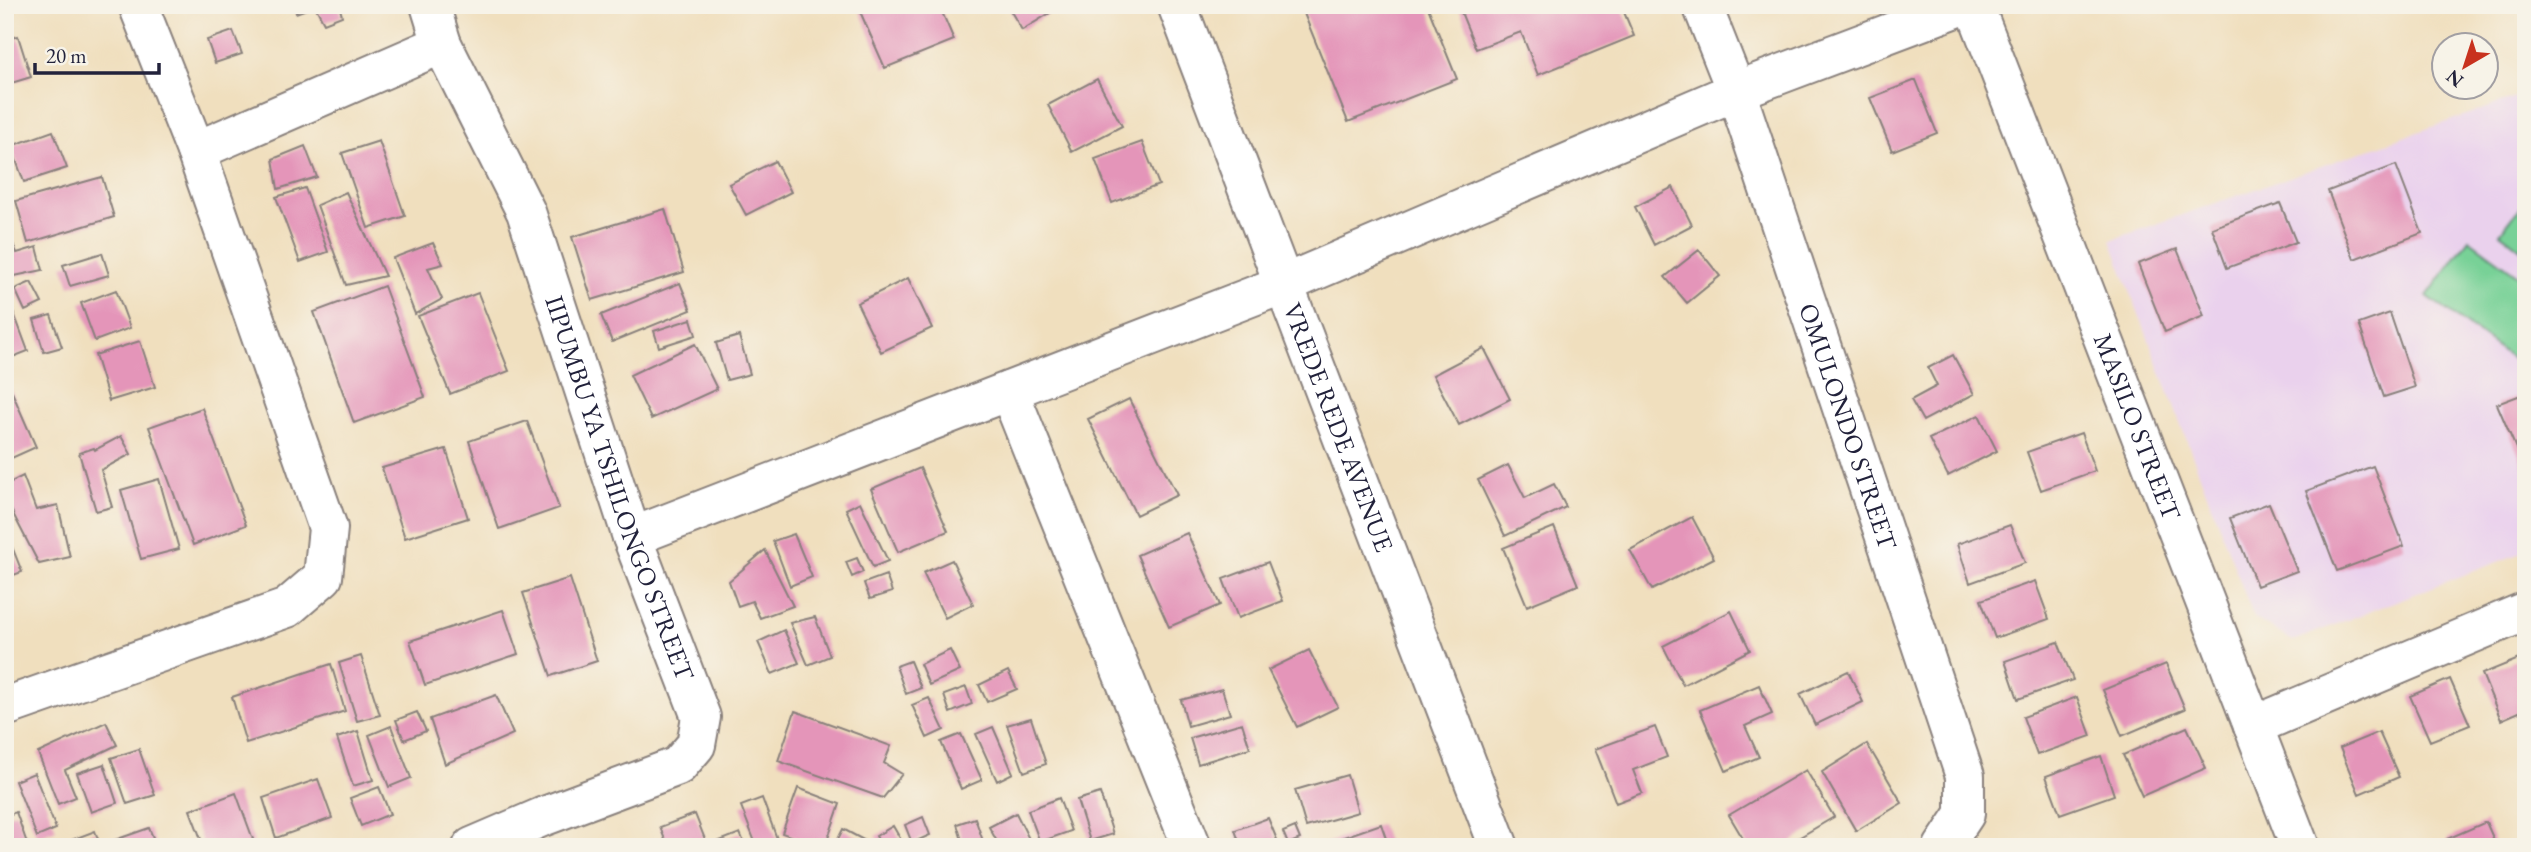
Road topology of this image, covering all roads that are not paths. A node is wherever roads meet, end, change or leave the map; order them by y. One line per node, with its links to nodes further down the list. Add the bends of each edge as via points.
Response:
1 (138, 5): 9 (street)
2 (430, 5): 7 (street, IIPUMBU YA TSHILONGO STREET)
3 (1177, 5): 10 (street, VREDE REDE AVENUE)
4 (1702, 5): 8 (street, OMULONDO STREET)
5 (1964, 5): 8 (street)
6 (1974, 5): 15 (street, MASILO STREET)
7 (442, 44): 9 (street); 12 (street, IIPUMBU YA TSHILONGO STREET, via 526,212)
8 (1737, 91): 10 (street); 19 (street, OMULONDO STREET, via 1965,776 1965,814)
9 (196, 151): 14 (street, via 328,528 323,577 287,608)
10 (1284, 284): 11 (street); 18 (street, VREDE REDE AVENUE)
11 (1009, 391): 12 (street); 17 (street)
12 (632, 537): 16 (street, IIPUMBU YA TSHILONGO STREET, via 701,717 696,745 678,766)
13 (2526, 611): 15 (street)
14 (5, 707)
15 (2253, 726): 20 (street, MASILO STREET)
16 (472, 847)
17 (1192, 847)
18 (1499, 847)
19 (1943, 847)
20 (2300, 847)

